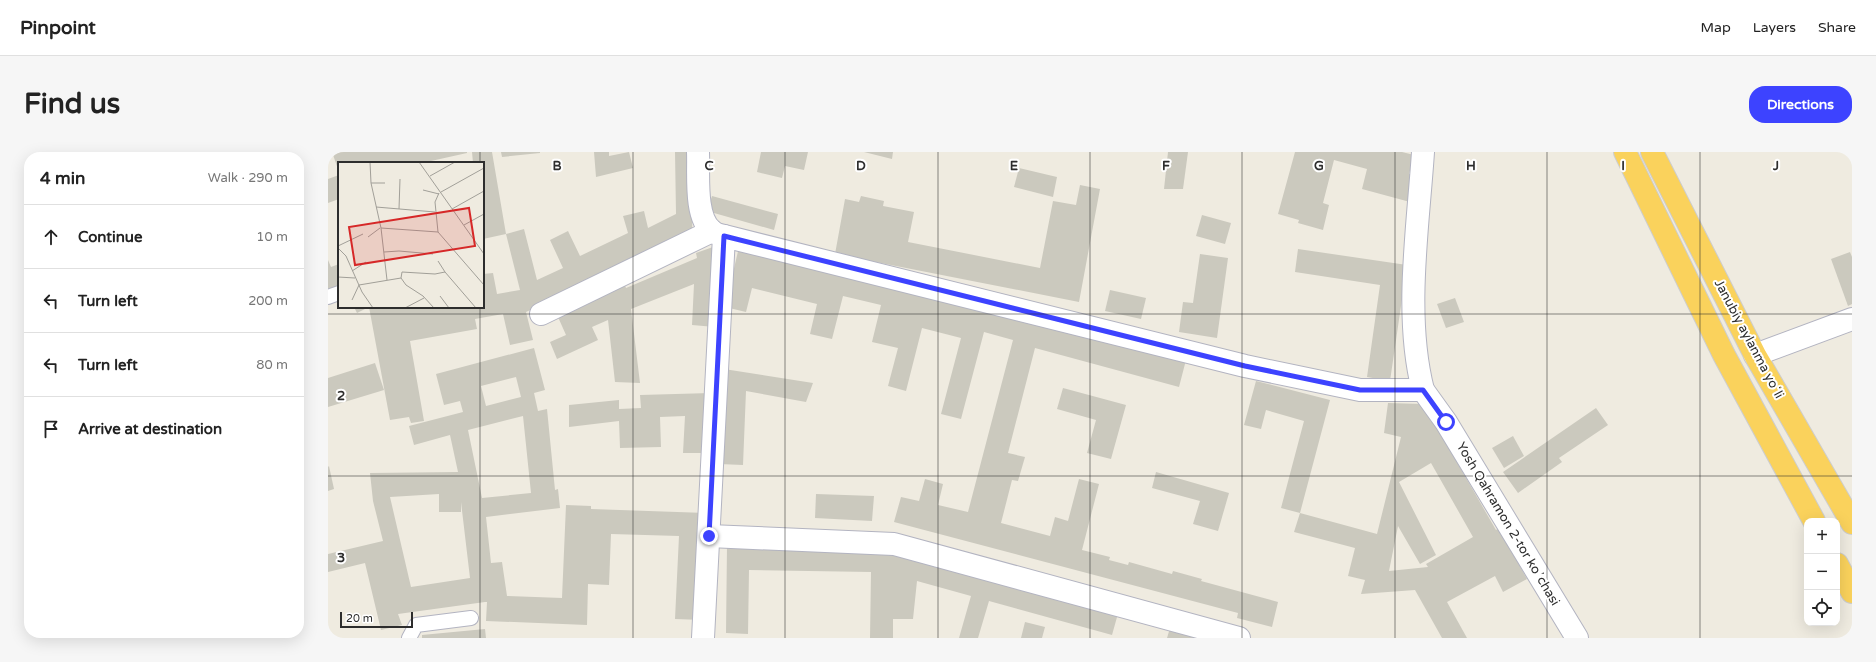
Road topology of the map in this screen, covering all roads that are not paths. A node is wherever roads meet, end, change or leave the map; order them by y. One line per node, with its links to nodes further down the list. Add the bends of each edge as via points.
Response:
1 (698, 152): 5 (street, via 702,218)
2 (1423, 152): 11 (street, via 1413,303 1417,366)
3 (1625, 152): 12 (highway, via 1724,355)
4 (1652, 152): 10 (highway, Janubiy aylanma yoʻli)
5 (718, 234): 8 (street); 11 (street, via 1245,366 1360,390); 14 (street)
6 (338, 293): 7 (lane)
7 (328, 297)
8 (541, 314)
9 (1852, 319): 10 (street)
10 (1755, 355): 13 (highway, Janubiy aylanma yoʻli)
11 (1423, 390): 21 (street, Yosh Qahramon 2-tor koʼchasi, via 1446,422)
12 (1812, 518)
13 (1852, 523)
14 (709, 536): 19 (street); 20 (street, via 894,544)
15 (1840, 570): 16 (highway)
16 (1852, 592)
17 (471, 618): 18 (lane, via 416,625)
18 (409, 638)
19 (703, 638)
20 (1239, 638)
21 (1577, 638)

